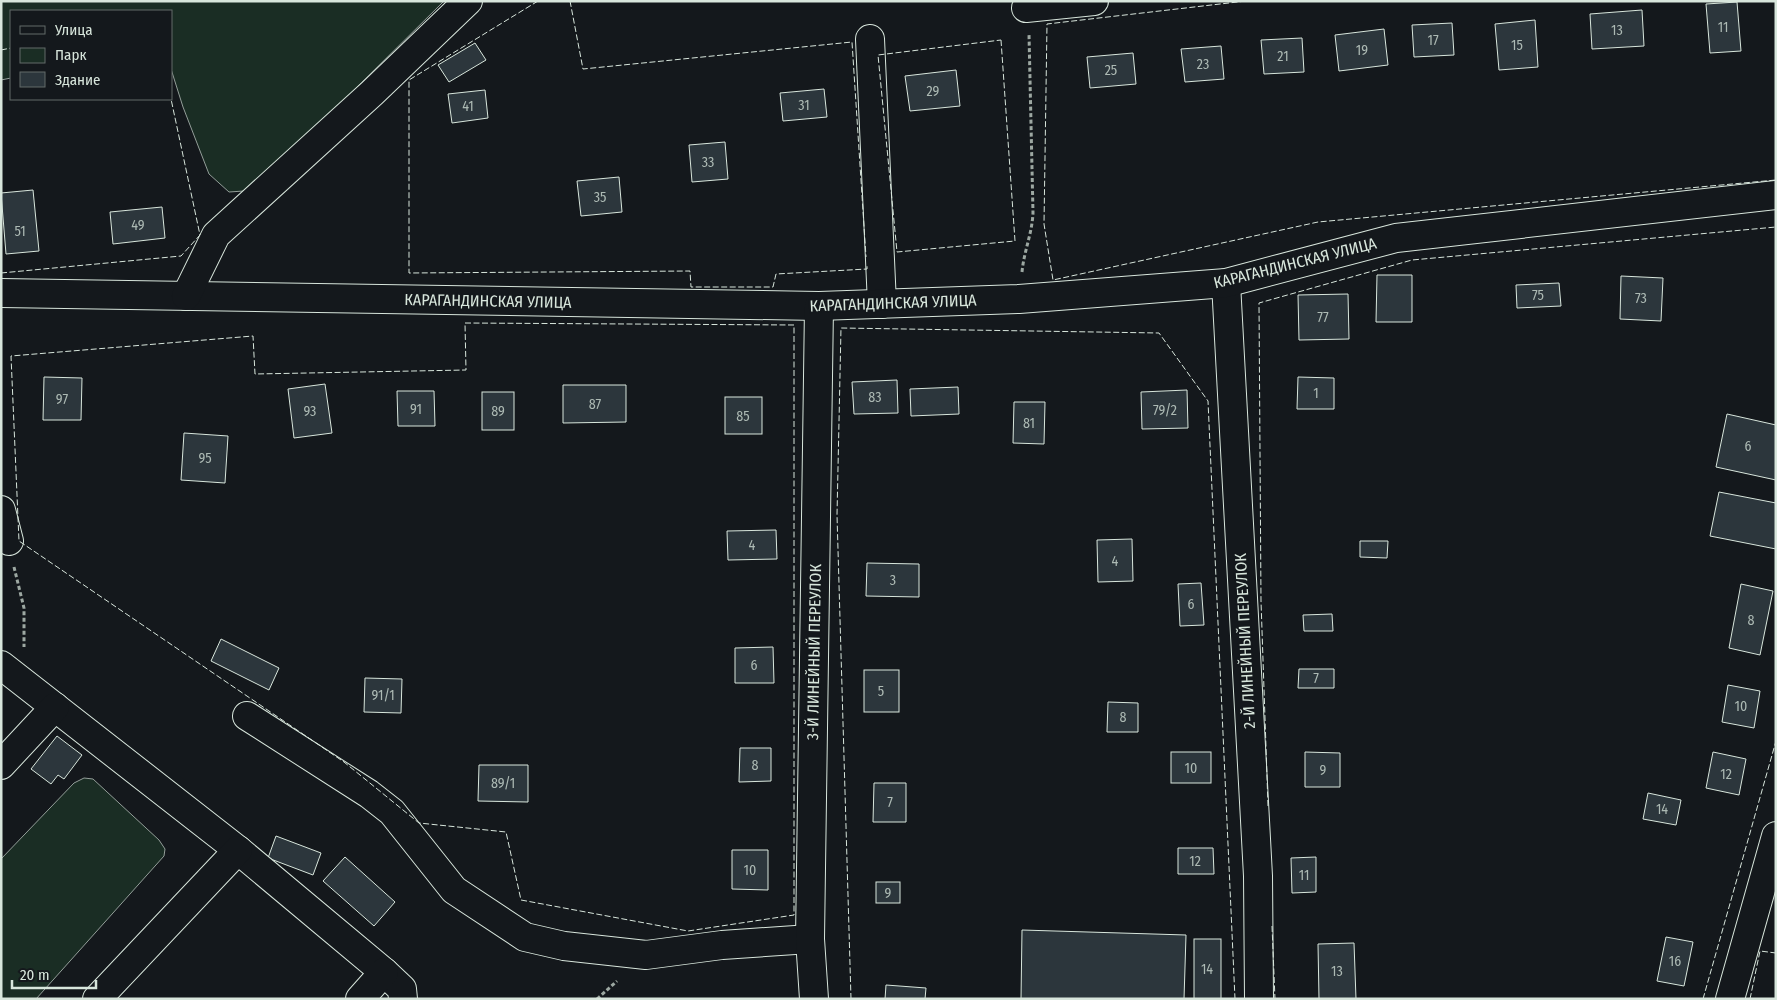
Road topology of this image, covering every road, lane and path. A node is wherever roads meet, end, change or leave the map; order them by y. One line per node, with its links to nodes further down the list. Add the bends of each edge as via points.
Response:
1 (468, 1): 8 (street, via 216,234)
2 (1094, 1): 3 (street)
3 (1026, 8): 9 (path, via 1030,43 1033,214)
4 (870, 39): 10 (street)
5 (1776, 195): 6 (street, КАРАГАНДИНСКАЯ УЛИЦА, via 1396,238)
6 (1226, 283): 9 (street, КАРАГАНДИНСКАЯ УЛИЦА); 27 (street, 2-Й ЛИНЕЙНЫЙ ПЕРЕУЛОК, via 1258,876)
7 (1, 293): 8 (street, КАРАГАНДИНСКАЯ УЛИЦА)
8 (186, 296): 11 (street, КАРАГАНДИНСКАЯ УЛИЦА)
9 (1019, 300): 10 (street, КАРАГАНДИНСКАЯ УЛИЦА)
10 (882, 304): 11 (street, КАРАГАНДИНСКАЯ УЛИЦА)
11 (819, 306): 21 (street, 3-Й ЛИНЕЙНЫЙ ПЕРЕУЛОК)
12 (1, 510): 13 (street)
13 (8, 541): 15 (path, via 24,608)
14 (1, 665): 15 (street)
15 (24, 683): 16 (street)
16 (55, 707): 18 (street); 20 (street)
17 (247, 716): 21 (street, via 392,812 454,890 525,937 564,946 646,955 722,945)
18 (1, 766)
19 (1776, 836): 28 (street)
20 (238, 850): 22 (street); 23 (street)
21 (810, 939): 26 (street, 3-Й ЛИНЕЙНЫЙ ПЕРЕУЛОК)
22 (384, 972): 24 (street); 25 (street, via 402,989)
23 (97, 999)
24 (360, 999)
25 (403, 999)
26 (814, 999)
27 (1259, 999)
28 (1730, 999)

